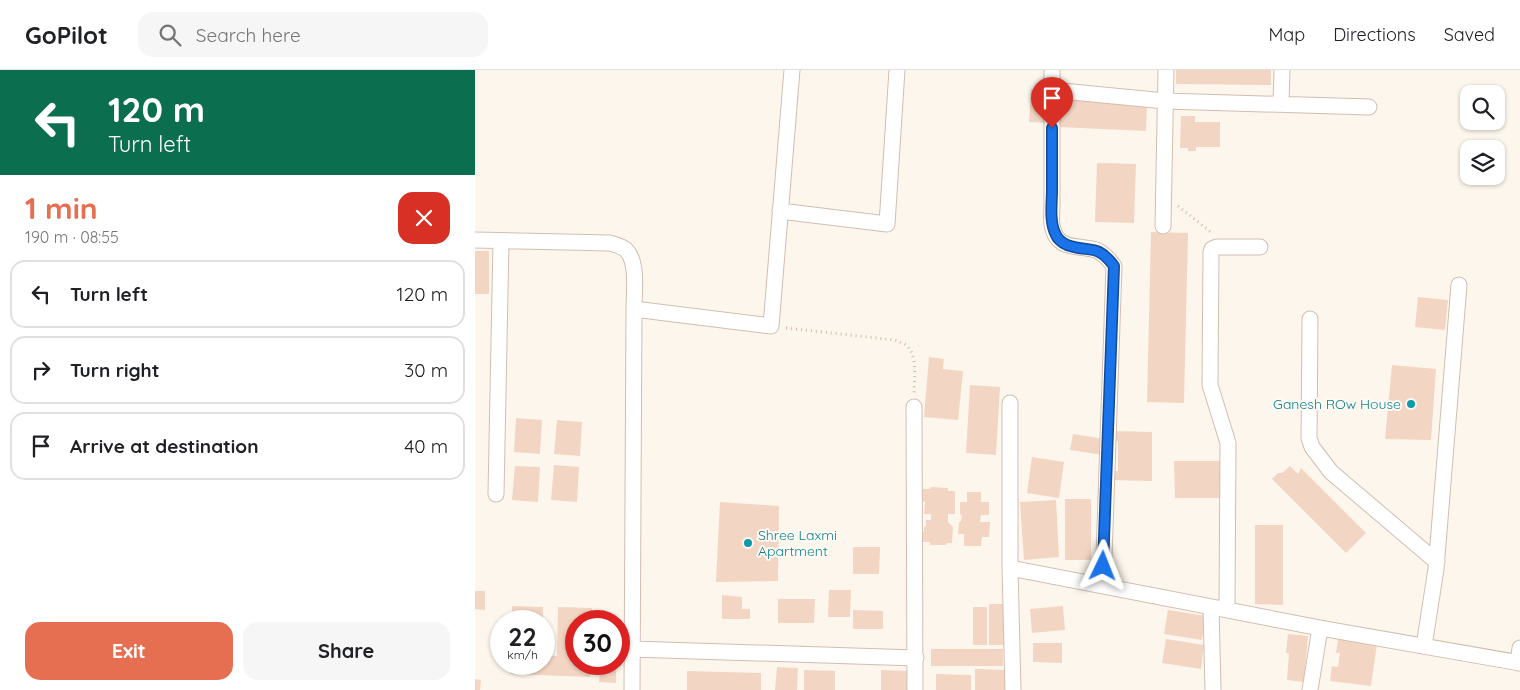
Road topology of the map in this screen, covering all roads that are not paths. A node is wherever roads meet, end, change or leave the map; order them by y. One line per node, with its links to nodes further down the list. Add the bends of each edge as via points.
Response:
1 (792, 70): 11 (street)
2 (893, 70): 3 (street)
3 (897, 70): 11 (street, via 887,224)
4 (1053, 70): 7 (street)
5 (1166, 70): 8 (street)
6 (1283, 70): 9 (street)
7 (1052, 90): 8 (street); 24 (street, via 1052,224 1055,235 1065,244 1097,250 1114,266)
8 (1165, 100): 9 (street); 12 (street)
9 (1281, 104): 10 (street)
10 (1369, 106)
11 (780, 211): 17 (street, via 771,326)
12 (1163, 226)
13 (475, 240): 14 (street)
14 (501, 241): 17 (street, via 610,243 621,247 628,252 634,266); 21 (street)
15 (1260, 247): 26 (street, via 1217,247 1211,252 1210,386 1228,443)
16 (1459, 285): 22 (street)
17 (634, 309): 29 (street)
18 (1310, 319): 22 (street, via 1309,438 1312,447 1331,472)
19 (1010, 403): 23 (street)
20 (914, 407): 30 (street)
21 (496, 494)
22 (1437, 562): 28 (street)
23 (1011, 568): 24 (street); 34 (street)
24 (1103, 586): 25 (street)
25 (1211, 606): 26 (street); 35 (street)
26 (1227, 610): 27 (street)
27 (1320, 628): 28 (street); 36 (street)
28 (1424, 646): 31 (street)
29 (632, 649): 30 (street); 32 (street)
30 (916, 658): 33 (street)
31 (1519, 658)
32 (632, 690)
33 (915, 690)
34 (1013, 690)
35 (1213, 690)
36 (1310, 690)

